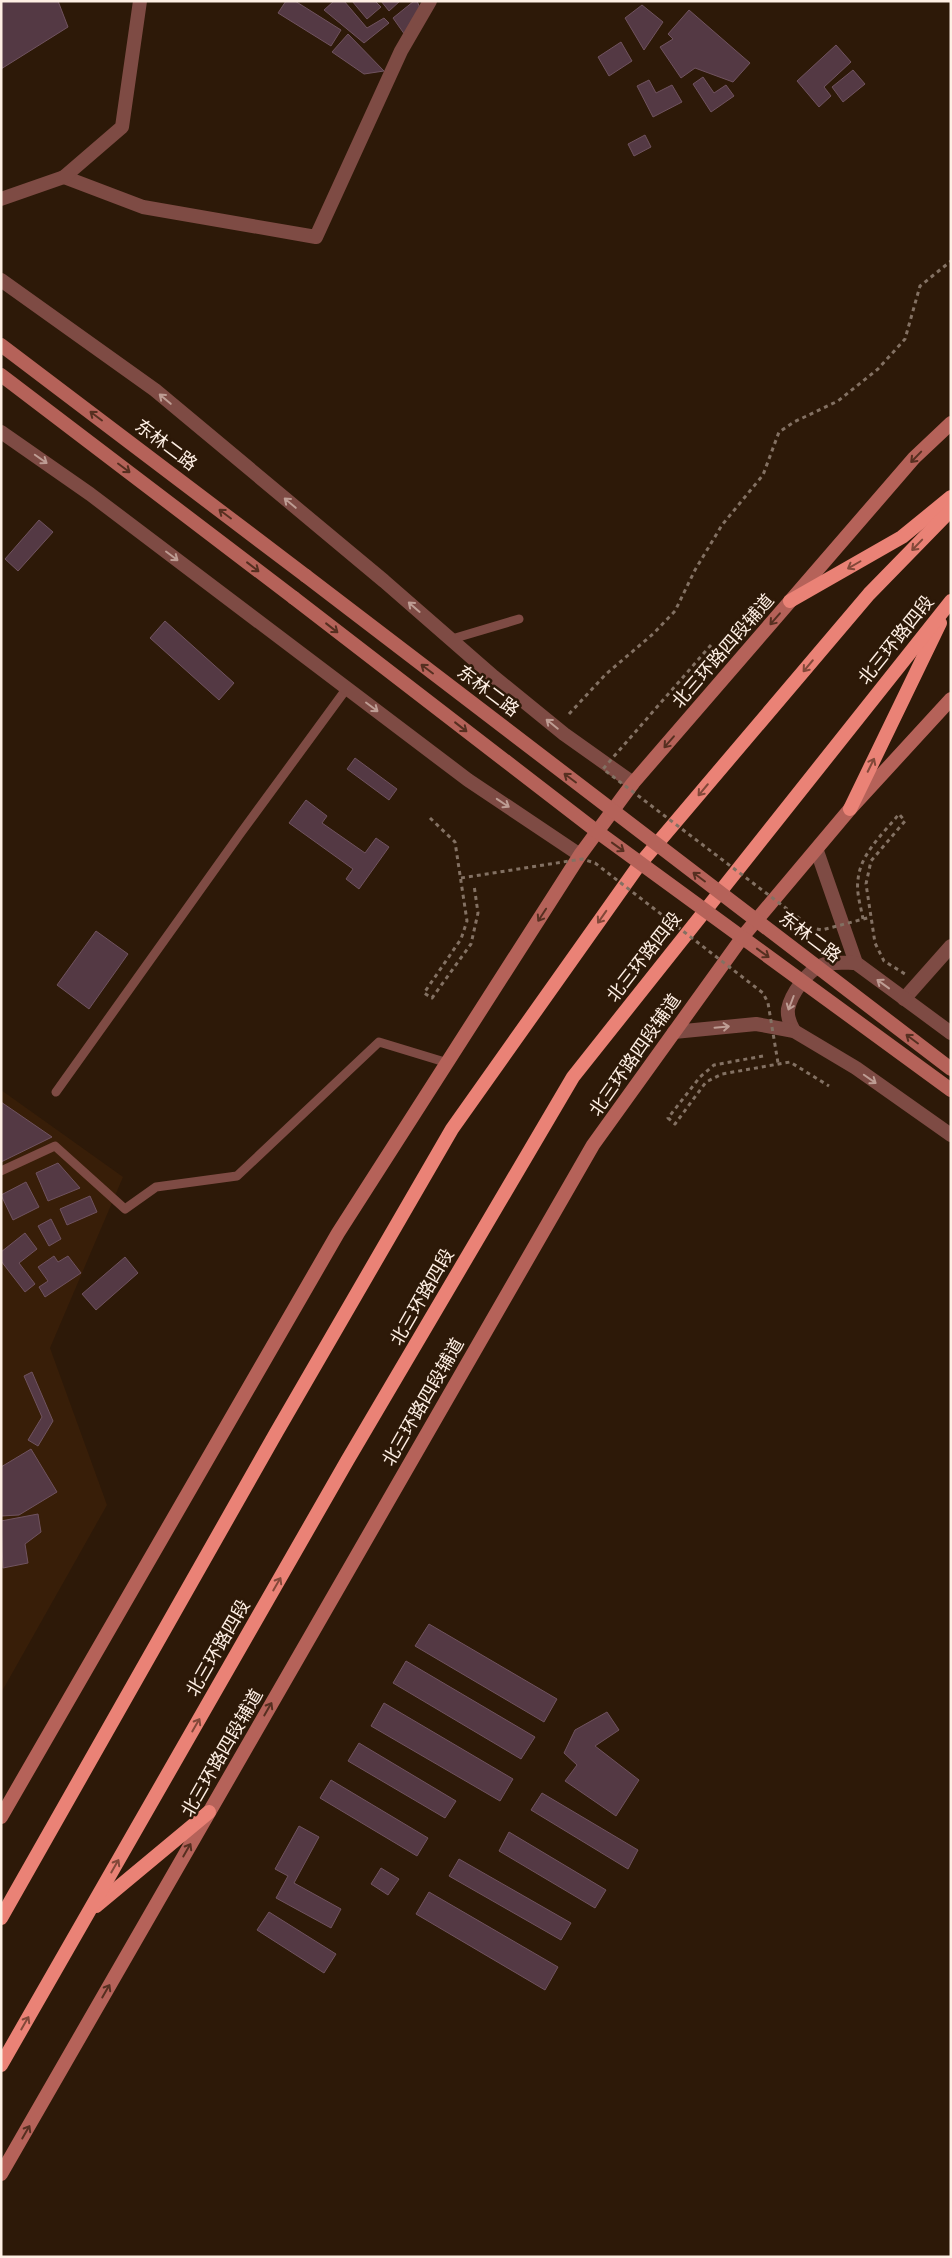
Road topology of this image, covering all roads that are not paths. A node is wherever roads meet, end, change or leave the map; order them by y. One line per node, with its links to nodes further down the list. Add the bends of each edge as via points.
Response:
1 (140, 1): 3 (street, via 122,127)
2 (430, 1): 3 (street, via 400,51 316,237 143,207)
3 (64, 177): 4 (street)
4 (1, 199)
5 (1, 280): 15 (street, one-way to 5, via 155,390)
6 (1, 345): 29 (main road, 东林二路, one-way to 6, bridge)
7 (1, 375): 30 (main road, one-way to 30, bridge, via 595,830)
8 (951, 423): 13 (main road, 北三环路四段辅道, one-way to 13, via 914,458)
9 (1, 432): 16 (street, one-way to 16, via 90,494)
10 (951, 497): 13 (highway, one-way to 13, via 902,537)
11 (951, 510): 36 (highway, one-way to 36, via 869,594 639,865 452,1128)
12 (951, 601): 19 (highway, one-way to 12); 37 (highway, 北三环路四段, one-way to 12, via 347,1461 573,1077)
13 (790, 602): 18 (main road, 北三环路四段辅道, one-way to 18)
14 (519, 619): 15 (lane)
15 (452, 639): 18 (street, one-way to 15, via 564,734)
16 (347, 688): 21 (street, one-way to 21, via 468,780); 31 (lane)
17 (951, 698): 19 (main road, 北三环路四段辅道)
18 (634, 783): 21 (main road, 北三环路四段辅道)
19 (850, 809): 20 (main road, 北三环路四段辅道)
20 (817, 851): 23 (street); 26 (main road, 北三环路四段辅道, via 744,935)
21 (580, 855): 28 (main road, 北三环路四段辅道, one-way to 28)
22 (951, 946): 24 (street)
23 (856, 963): 24 (street, one-way to 23); 25 (street, one-way to 25, via 821,965 807,976 789,1008 788,1016)
24 (904, 999): 27 (street)
25 (794, 1031): 26 (street, one-way to 25, via 756,1024); 32 (street, one-way to 32, via 856,1068)
26 (674, 1032): 34 (main road, 北三环路四段辅道, one-way to 26, via 594,1145)
27 (951, 1033)
28 (448, 1063): 33 (lane, via 379,1042 237,1176 156,1187 125,1208 56,1146); 35 (main road, 北三环路四段辅道, via 338,1233)
29 (951, 1069)
30 (951, 1090)
31 (56, 1092)
32 (951, 1135)
33 (1, 1171)
34 (209, 1812): 37 (highway); 41 (main road, 北三环路四段辅道, one-way to 34)
35 (1, 1817)
36 (24, 1878): 38 (highway); 39 (highway)
37 (89, 1911): 40 (highway, 北三环路四段, one-way to 37)
38 (1, 1912)
39 (1, 1918)
40 (1, 2065)
41 (1, 2174)

